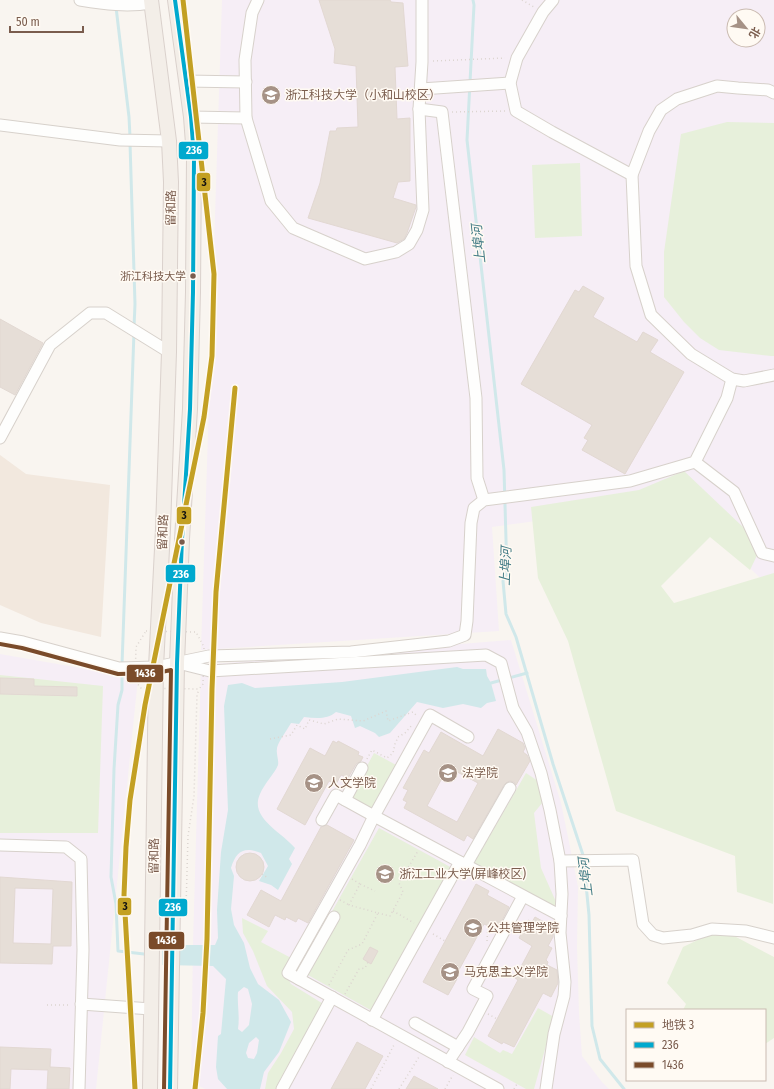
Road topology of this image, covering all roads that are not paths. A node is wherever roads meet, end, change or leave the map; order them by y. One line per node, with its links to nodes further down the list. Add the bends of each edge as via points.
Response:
1 (80, 0): 6 (street, via 106,5 134,6)
2 (175, 0): 7 (main road, 留和路)
3 (258, 0): 8 (street, via 252,13)
4 (422, 0): 10 (street)
5 (553, 0): 9 (street, via 543,12 517,58)
6 (151, 2): 16 (main road, 留和路)
7 (186, 81): 8 (street); 13 (main road, 留和路)
8 (246, 82): 14 (street)
9 (510, 83): 10 (street); 17 (street, via 516,111)
10 (421, 89): 12 (street)
11 (774, 93): 17 (street, via 768,90 717,86 677,99 661,110 649,131)
12 (419, 109): 14 (street, via 423,210 417,230 409,244 396,252 366,259 293,228 272,201); 23 (street, via 442,112 476,398 477,478)
13 (191, 117): 14 (street); 26 (main road, 留和路, via 194,157 190,409)
14 (246, 118)
15 (0, 125): 16 (street, via 130,141)
16 (169, 141): 18 (main road, 留和路)
17 (632, 175): 20 (street, via 636,266 651,315 691,354)
18 (169, 352): 21 (street, via 106,314 90,313 50,345); 27 (main road, 留和路)
19 (774, 374): 20 (street, via 744,381)
20 (732, 379): 22 (street, via 727,398)
21 (0, 438)
22 (694, 462): 23 (street, via 630,481); 24 (street, via 734,492 762,553)
23 (489, 499): 26 (street, via 474,508 471,523 465,635 449,641 351,652 209,656)
24 (774, 556)
25 (0, 638): 27 (street, via 123,668)
26 (177, 663): 27 (street); 35 (street, via 210,670 486,655 501,663 513,708 526,732 550,810); 51 (main road, 留和路)
27 (156, 667): 44 (main road, 留和路)
28 (468, 737): 32 (street, via 430,715 424,720)
29 (362, 768): 31 (street)
30 (510, 788): 36 (street)
31 (345, 800): 32 (street); 33 (street, via 336,795)
32 (374, 816): 36 (street); 41 (street, via 288,973)
33 (322, 820)
34 (0, 846): 43 (street, via 66,847 82,859)
35 (560, 861): 38 (street); 40 (street, via 633,860 643,924 653,935 663,938 692,935 712,929 746,931)
36 (463, 864): 37 (street); 45 (street, via 423,928)
37 (523, 896): 38 (street); 47 (street, via 473,989 487,996)
38 (561, 916): 54 (street, via 564,996 554,1034)
39 (334, 917): 41 (street)
40 (774, 938)
41 (299, 979): 42 (street)
42 (332, 998): 45 (street); 52 (street)
43 (81, 1004): 44 (street); 49 (street)
44 (151, 1009): 50 (main road, 留和路)
45 (372, 1020): 48 (street)
46 (415, 1023): 47 (street)
47 (458, 1047): 48 (street)
48 (453, 1064): 53 (street)
49 (79, 1089)
50 (150, 1089)
51 (170, 1089)
52 (282, 1089)
53 (498, 1089)
54 (546, 1089)

